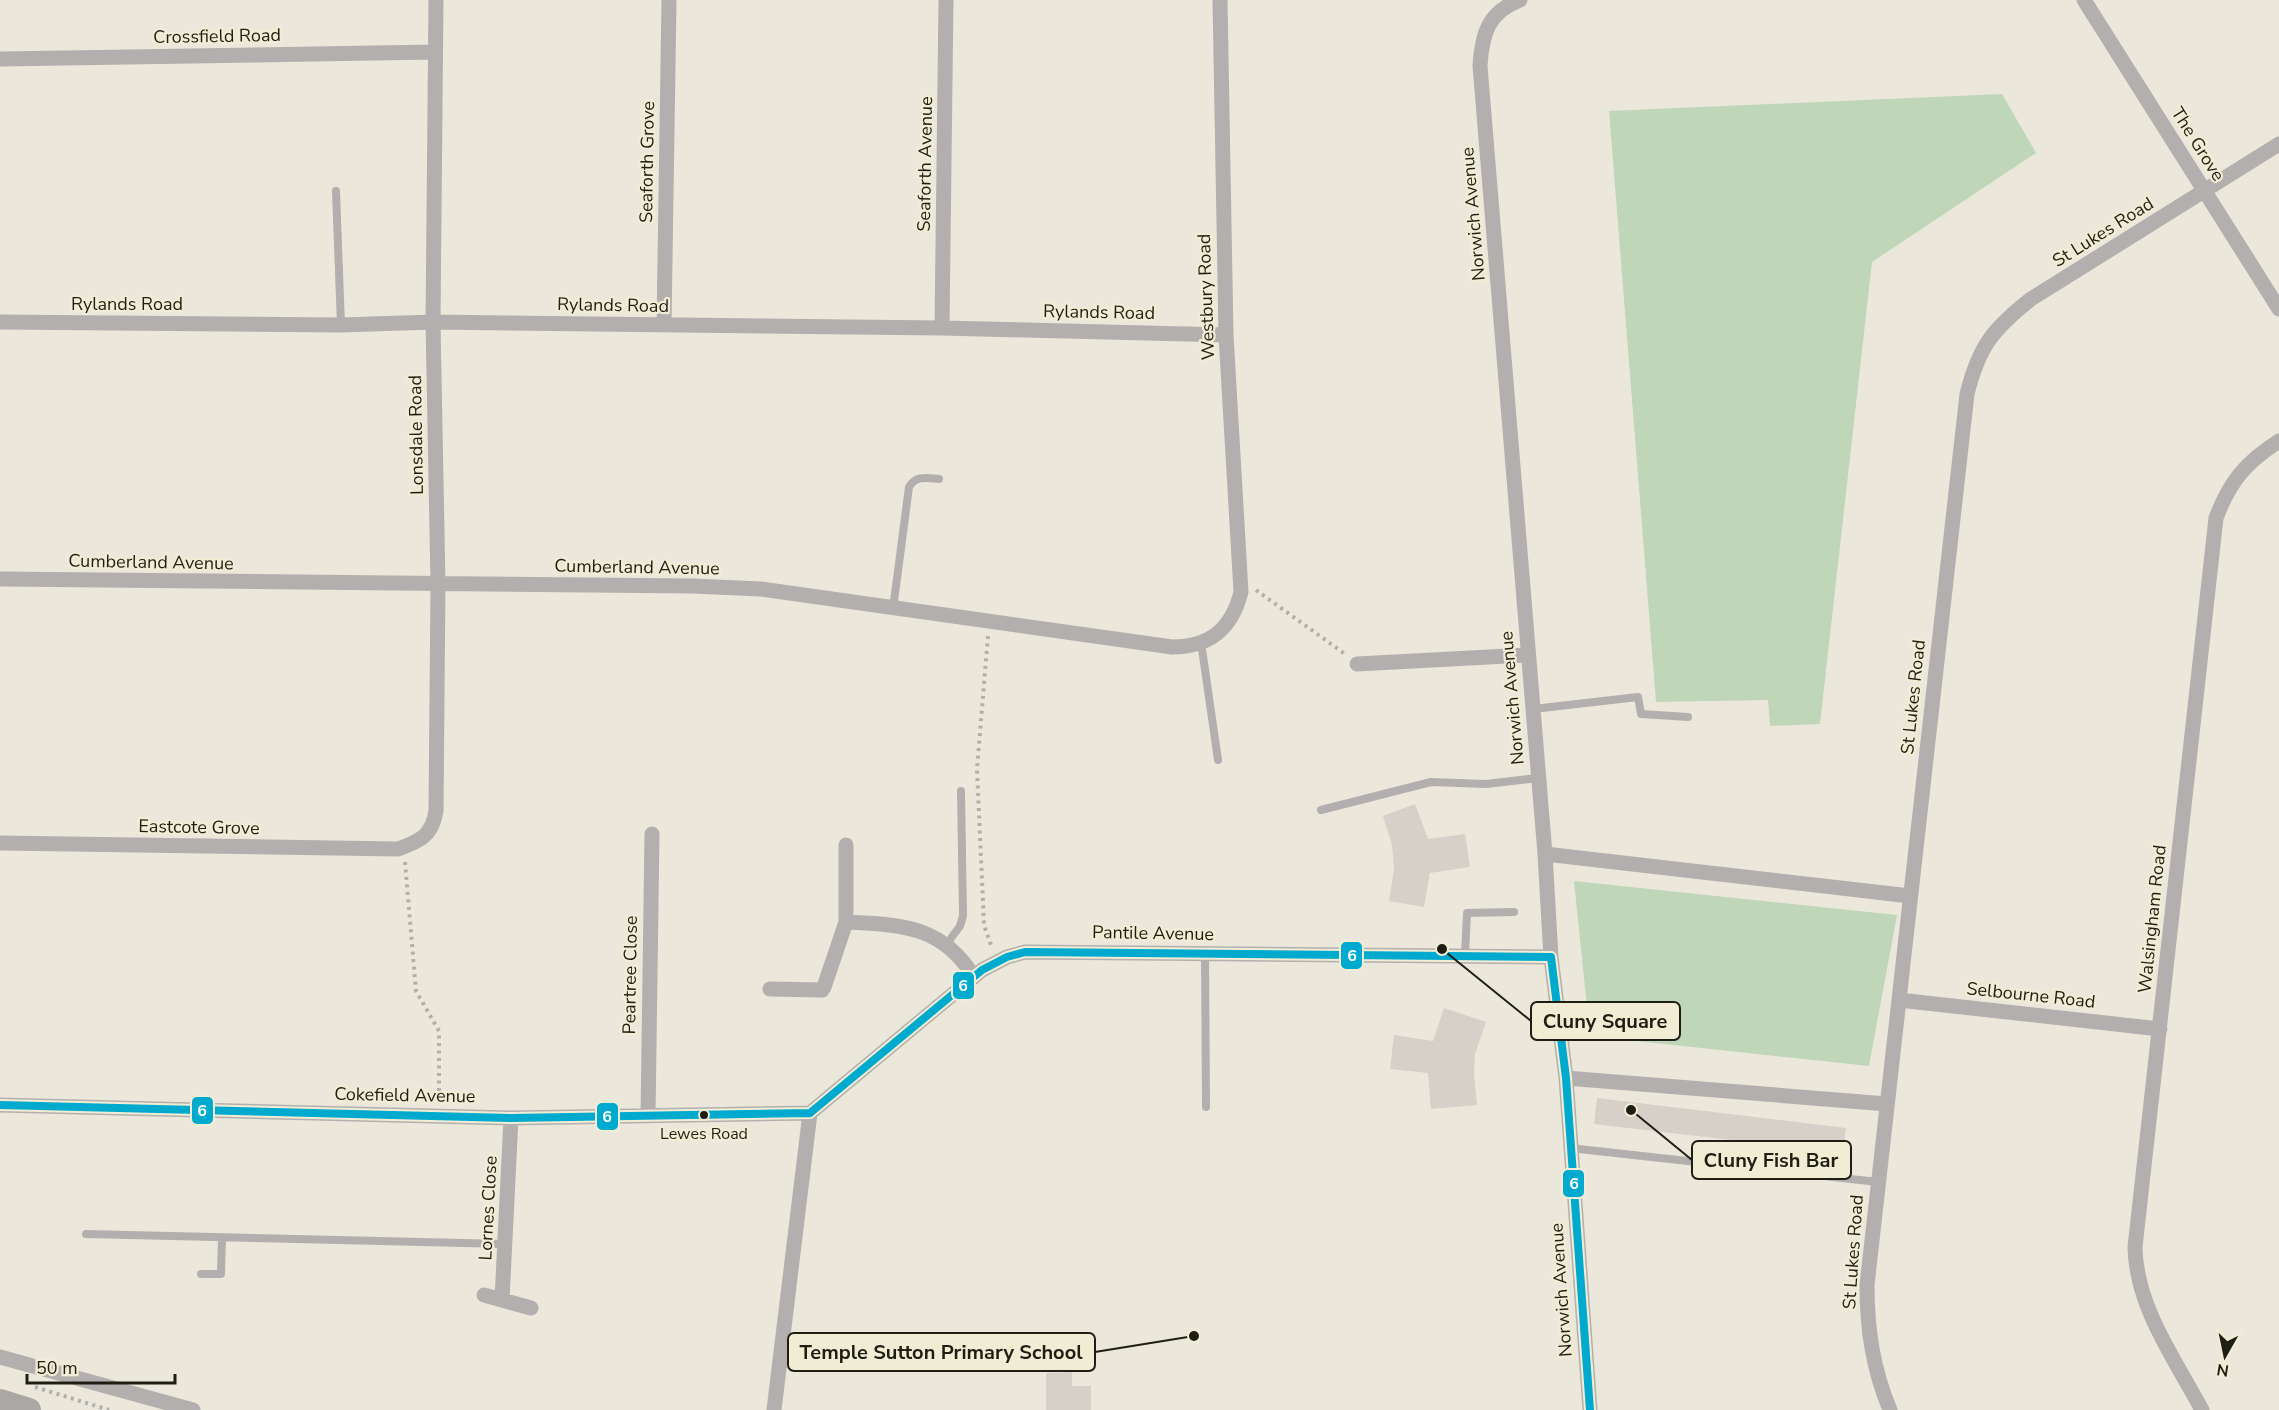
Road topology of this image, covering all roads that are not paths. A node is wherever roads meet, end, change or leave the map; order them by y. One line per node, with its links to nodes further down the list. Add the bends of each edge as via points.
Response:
1 (436, 0): 7 (street, Lonsdale Road)
2 (669, 0): 16 (street, Seaforth Grove)
3 (946, 0): 17 (street, Seaforth Avenue)
4 (1220, 0): 18 (street, Westbury Road)
5 (1520, 0): 26 (street, Norwich Avenue, via 1492,19 1482,40 1480,66)
6 (2084, 0): 11 (street, The Grove)
7 (435, 52): 8 (street, Crossfield Road); 14 (street, Lonsdale Road)
8 (0, 59)
9 (2279, 144): 11 (street, St Lukes Road)
10 (336, 191): 15 (lane)
11 (2205, 191): 12 (street, The Grove); 39 (street, St Lukes Road, via 2031,299 1998,328 1981,350 1967,394)
12 (2279, 309)
13 (0, 322): 15 (street, Rylands Road)
14 (433, 322): 15 (street, Rylands Road); 16 (street, Rylands Road); 22 (street, Lonsdale Road)
15 (341, 325)
16 (664, 325): 17 (street, Rylands Road)
17 (942, 328): 18 (street, Rylands Road)
18 (1226, 335): 23 (street, Westbury Road)
19 (2279, 441): 49 (street, Walsingham Road, via 2243,468 2216,518)
20 (939, 479): 24 (lane, via 921,477 909,486)
21 (0, 579): 22 (street, Cumberland Avenue)
22 (438, 584): 24 (street, Cumberland Avenue, via 703,586); 37 (street, Lonsdale Road, via 436,811 434,824 426,835)
23 (1241, 585): 25 (street, Cumberland Avenue, via 1237,609 1229,622 1219,633)
24 (893, 609): 25 (street, Cumberland Avenue, via 1172,647)
25 (1201, 642): 30 (lane)
26 (1528, 656): 27 (street); 28 (street, Norwich Avenue)
27 (1357, 664)
28 (1533, 709): 29 (lane, via 1638,697 1641,714); 31 (street, Norwich Avenue)
29 (1688, 717)
30 (1218, 760)
31 (1538, 778): 33 (lane, via 1486,784 1431,782); 38 (street, Norwich Avenue)
32 (961, 791): 42 (lane, via 963,916)
33 (1321, 810)
34 (652, 834): 55 (street, Peartree Close)
35 (0, 843): 37 (street, Eastcote Grove)
36 (846, 845): 41 (street)
37 (401, 848)
38 (1545, 854): 39 (street); 45 (street, Norwich Avenue)
39 (1910, 896): 48 (street, St Lukes Road)
40 (1514, 912): 44 (lane, via 1467,913)
41 (846, 922): 42 (street, via 914,928); 47 (street, via 822,990)
42 (946, 945): 46 (street)
43 (1206, 953): 44 (street, Pantile Avenue); 46 (street, Pantile Avenue, via 1025,952 1007,957); 53 (lane)
44 (1465, 956): 45 (street, Pantile Avenue)
45 (1551, 957): 50 (street, Norwich Avenue)
46 (974, 978): 54 (street, Pantile Avenue)
47 (770, 989)
48 (1899, 1000): 49 (street, Selbourne Road); 51 (street, St Lukes Road)
49 (2160, 1029): 73 (street, Walsingham Road, via 2135,1266 2148,1310)
50 (1566, 1078): 51 (street); 57 (street, Norwich Avenue)
51 (1887, 1104): 58 (street, St Lukes Road)
52 (0, 1105): 56 (street, Cokefield Avenue)
53 (1206, 1107)
54 (810, 1113): 55 (street, Cokefield Avenue); 70 (street)
55 (648, 1116): 56 (street, Cokefield Avenue)
56 (511, 1118): 61 (street, Lornes Close)
57 (1570, 1148): 58 (lane); 71 (street, Norwich Avenue)
58 (1878, 1182): 72 (street, St Lukes Road, via 1867,1322 1876,1374)
59 (86, 1234): 60 (lane)
60 (222, 1238): 61 (lane); 62 (lane, via 221,1274)
61 (506, 1244): 64 (street, Lornes Close)
62 (201, 1274)
63 (484, 1295): 64 (street)
64 (502, 1300): 65 (street)
65 (531, 1308)
66 (0, 1357): 69 (street)
67 (31, 1398): 68 (main road)
68 (0, 1401)
69 (193, 1410)
70 (774, 1410)
71 (1590, 1410)
72 (1890, 1410)
73 (2202, 1410)

